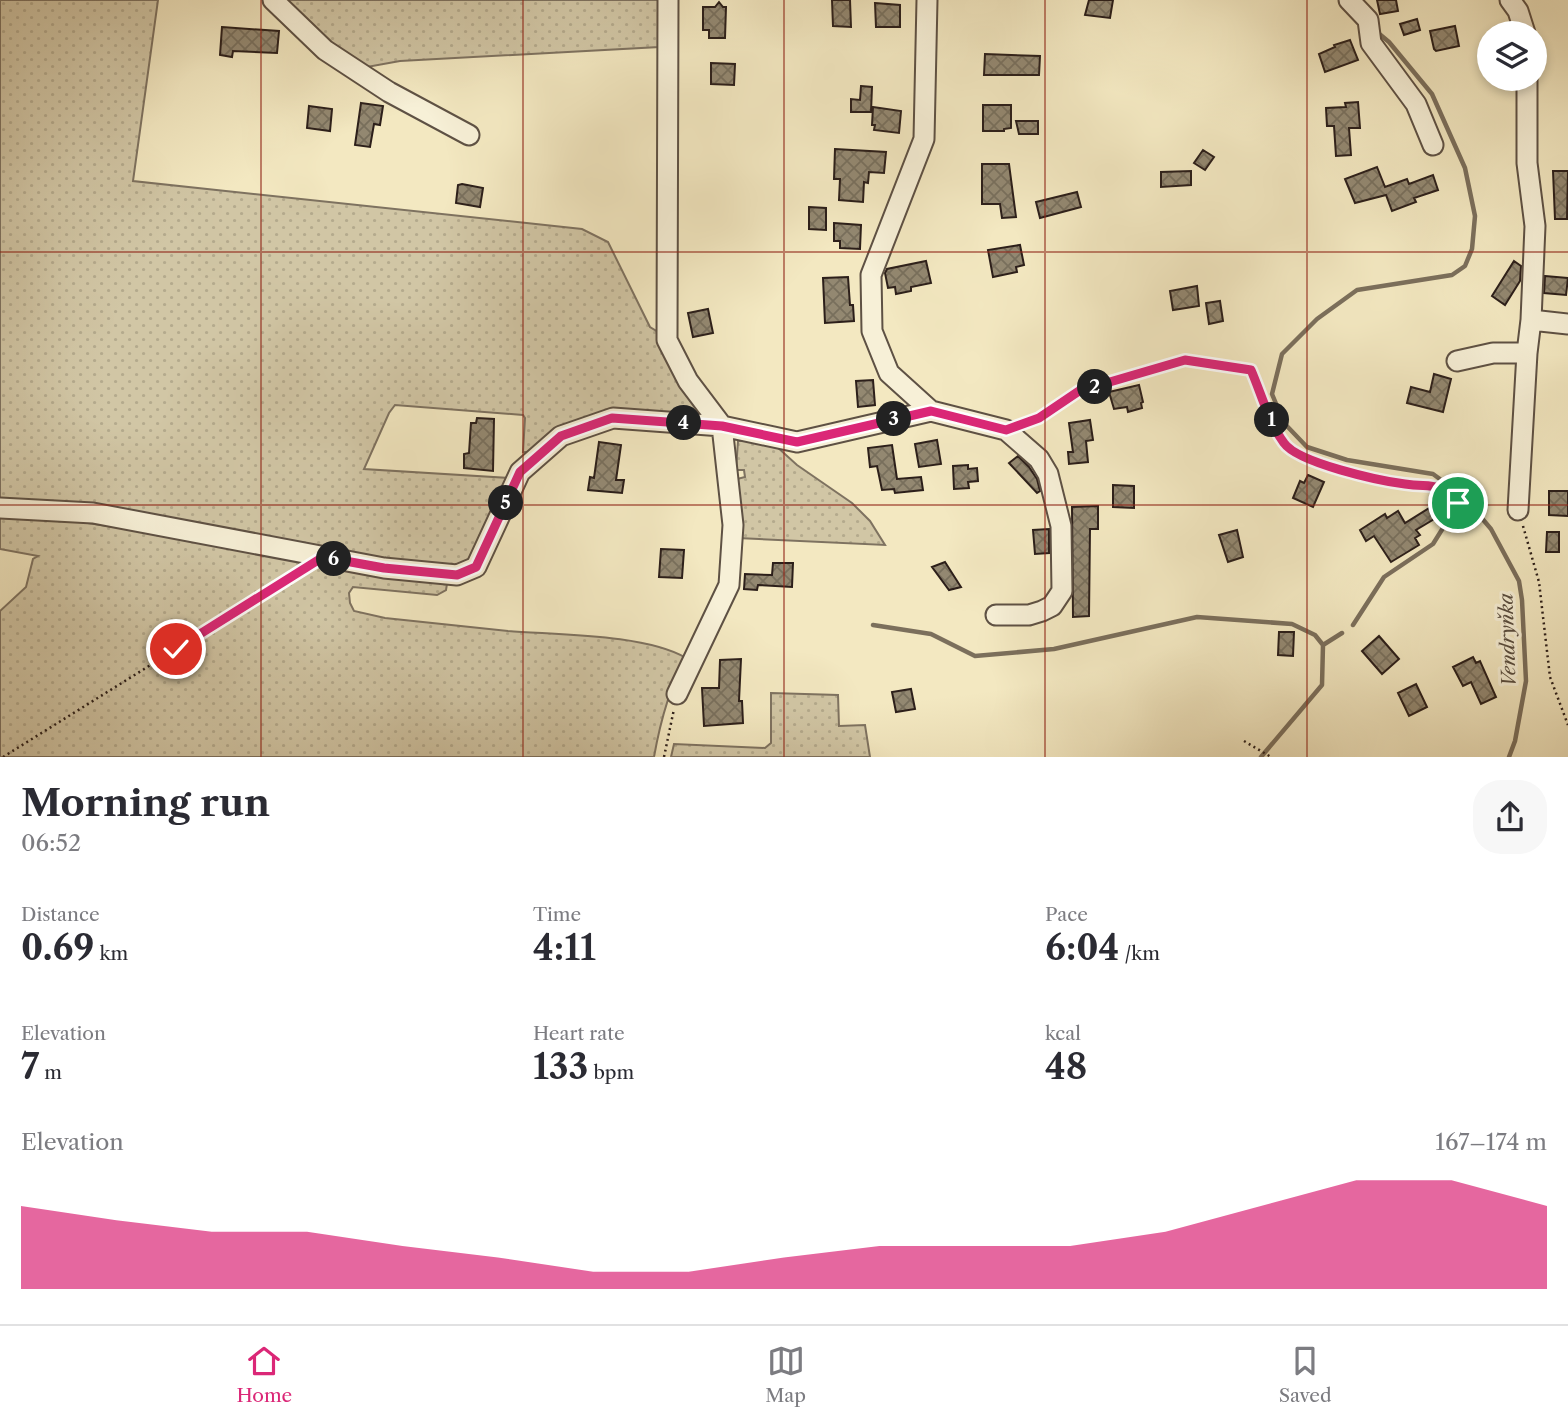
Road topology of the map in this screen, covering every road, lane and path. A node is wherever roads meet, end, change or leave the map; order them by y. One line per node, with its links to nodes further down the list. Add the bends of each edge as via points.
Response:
1 (273, 0): 8 (street, via 325,50)
2 (668, 0): 15 (street, via 667,340 688,381)
3 (927, 0): 14 (street, via 924,139 871,275 872,331 890,373)
4 (1349, 0): 9 (street, via 1370,29 1371,43 1416,104)
5 (1510, 0): 6 (street)
6 (1521, 21)
7 (1527, 91): 10 (street, via 1527,163 1535,226)
8 (468, 135)
9 (1433, 145)
10 (1531, 320): 11 (street); 12 (street)
11 (1568, 324)
12 (1527, 353): 13 (street, via 1493,353); 18 (street)
13 (1457, 361)
14 (931, 411): 15 (street, via 797,442); 16 (street)
15 (722, 426): 20 (street, via 612,418 561,436 520,472 476,567 457,575); 22 (street, via 733,525 729,585)
16 (1006, 430): 19 (path, via 1039,418 1079,391 1185,360 1251,370 1285,445 1308,460 1350,472 1443,489); 21 (street, via 1039,459 1048,474 1061,526 1062,591 1052,606 1042,611)
17 (0, 508): 20 (street, via 93,513)
18 (1518, 510): 23 (path, via 1539,582 1550,677)
19 (1478, 525)
20 (323, 557): 25 (path)
21 (996, 615)
22 (677, 694): 26 (path)
23 (1568, 725)
24 (1244, 741): 27 (path)
25 (3, 757)
26 (664, 757)
27 (1270, 757)

